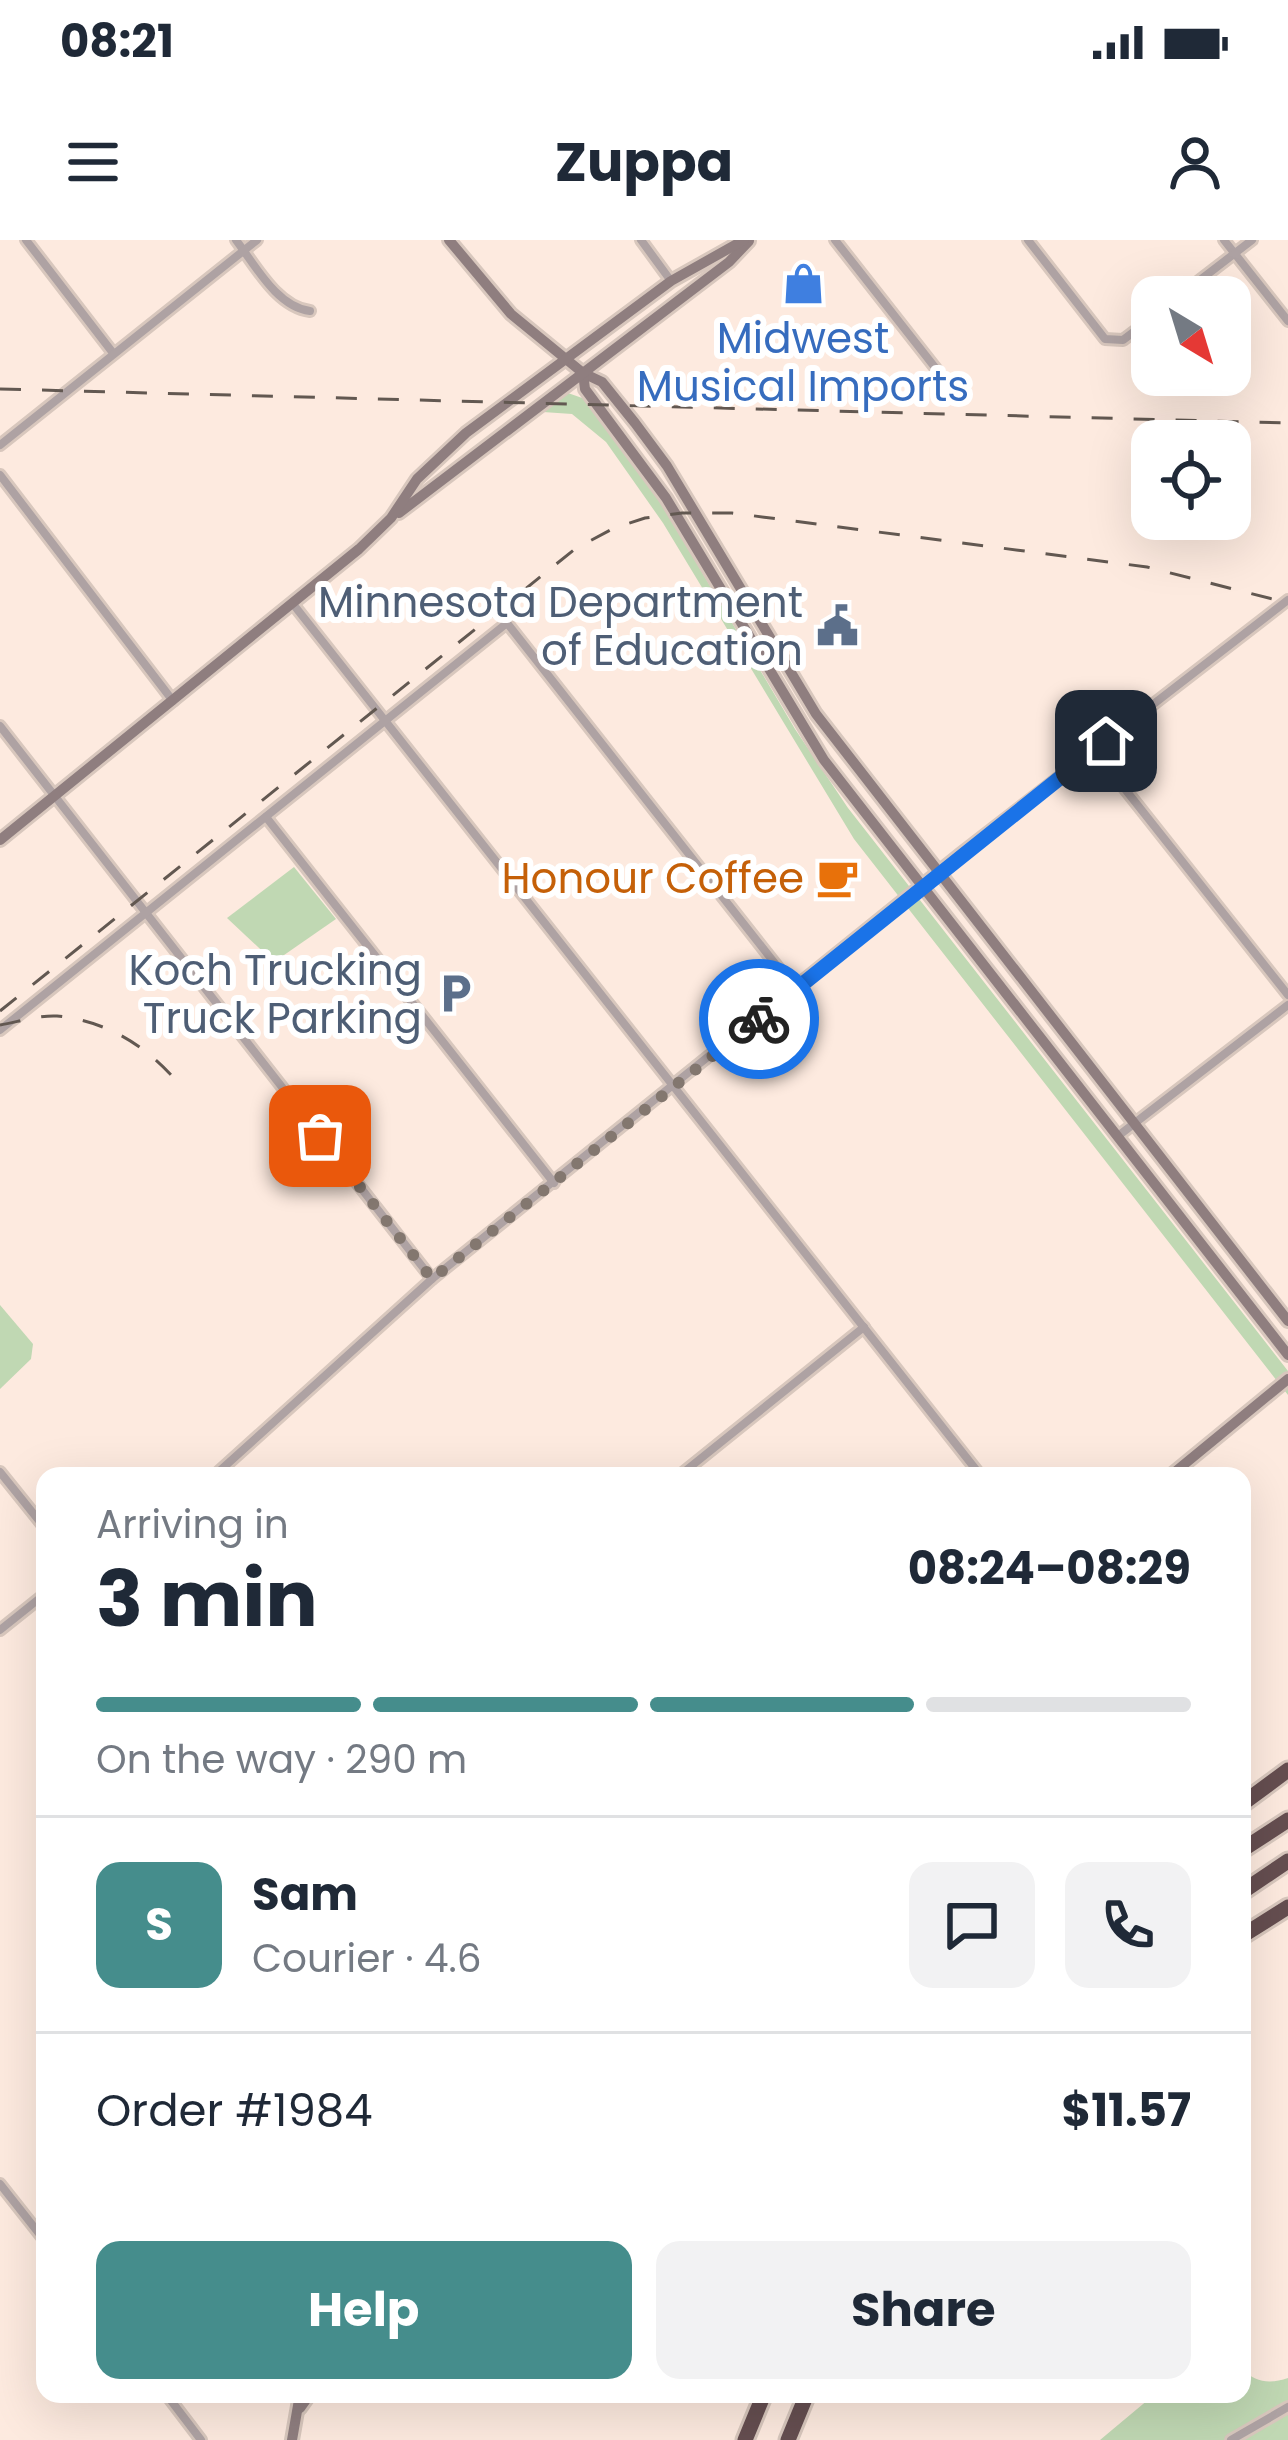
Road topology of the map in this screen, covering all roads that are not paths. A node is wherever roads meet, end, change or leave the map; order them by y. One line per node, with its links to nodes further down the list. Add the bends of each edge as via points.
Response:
1 (26, 240): 18 (street)
2 (236, 240): 11 (street)
3 (256, 240): 11 (street)
4 (449, 240): 19 (main road, via 498,302)
5 (640, 240): 14 (street)
6 (747, 240): 14 (main road); 21 (main road)
7 (836, 240): 20 (street)
8 (1028, 240): 17 (street, via 1105,339)
9 (1224, 240): 12 (street)
10 (1252, 240): 12 (street)
11 (244, 250): 15 (street, via 283,299); 18 (street)
12 (1234, 254): 13 (street); 16 (street)
13 (1205, 276)
14 (671, 281): 19 (main road)
15 (310, 311)
16 (1288, 321)
17 (1131, 334)
18 (113, 353): 22 (street)
19 (565, 359): 21 (main road); 24 (main road, via 441,455)
20 (937, 370)
21 (584, 373): 24 (main road); 34 (main road, via 602,382 668,466 816,714); 35 (main road, via 585,389 666,498 807,735)
22 (0, 445)
23 (0, 475): 27 (street)
24 (392, 518): 26 (main road)
25 (1288, 600): 30 (street)
26 (293, 604): 27 (main road); 28 (street)
27 (172, 701): 31 (main road)
28 (386, 720): 32 (street); 37 (street, via 507,622); 41 (street)
29 (0, 726): 31 (street)
30 (1094, 750): 34 (street); 38 (street)
31 (55, 796): 33 (main road); 36 (street)
32 (266, 817): 36 (street); 44 (street)
33 (0, 840)
34 (937, 874): 35 (street); 42 (main road)
35 (922, 886): 37 (street); 43 (main road)
36 (146, 913): 40 (street); 45 (street)
37 (795, 989): 41 (street)
38 (1288, 995)
39 (1288, 1005): 42 (street)
40 (0, 1030)
41 (675, 1086): 44 (street); 47 (street)
42 (1133, 1124): 43 (street); 46 (main road)
43 (1116, 1137): 48 (main road)
44 (554, 1183): 45 (street)
45 (432, 1279): 50 (street)
46 (1288, 1322)
47 (864, 1327): 51 (street); 52 (street)
48 (1288, 1355)
49 (1288, 1379): 53 (main road)
50 (224, 1467)
51 (690, 1467)
52 (974, 1467)
53 (1181, 1467)
54 (0, 1472): 55 (street)
55 (36, 1517)
56 (36, 1601): 57 (street)
57 (0, 1630)
58 (1288, 1770): 59 (highway)
59 (1251, 1797)
60 (1288, 1820): 61 (highway)
61 (1251, 1844)
62 (1288, 1862): 63 (highway)
63 (1251, 1886)
64 (1288, 1907): 65 (highway)
65 (1251, 1930)
66 (0, 2184): 67 (street)
67 (36, 2230)
68 (173, 2403): 75 (street)
69 (300, 2403): 74 (main road)
70 (304, 2403): 74 (main road)
71 (760, 2403): 77 (highway)
72 (803, 2403): 78 (highway)
73 (1288, 2407): 79 (street)
74 (300, 2408): 76 (main road)
75 (202, 2440)
76 (292, 2440)
77 (745, 2440)
78 (789, 2440)
79 (1231, 2440)

